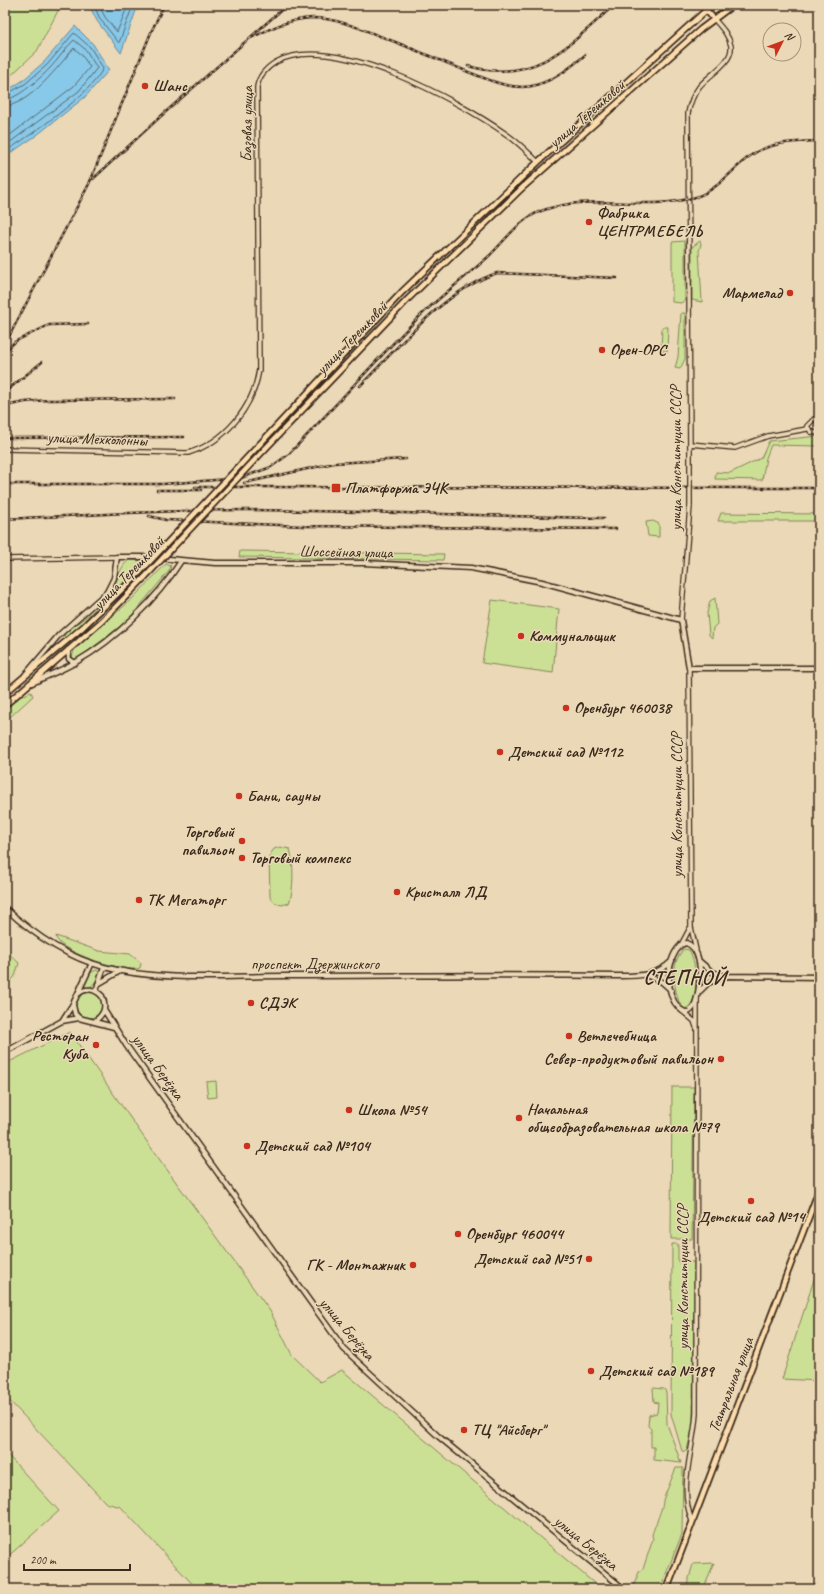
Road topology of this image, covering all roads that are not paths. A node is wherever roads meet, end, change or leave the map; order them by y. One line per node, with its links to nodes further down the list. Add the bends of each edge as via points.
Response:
1 (712, 5): 3 (main road, улица Терешковой)
2 (733, 5): 4 (main road, улица Терешковой)
3 (706, 10): 4 (main road, улица Конституции СССР); 5 (main road, улица Терешковой)
4 (714, 19): 6 (main road, улица Терешковой); 12 (street, улица Конституции СССР, via 728,38 730,52 727,59 700,85 692,98 688,113)
5 (538, 162): 6 (main road); 7 (main road, улица Терешковой); 14 (street, Базовая улица, via 523,147 488,122 393,72 338,57 313,54 291,56 266,70 258,81 256,96 259,183 258,382 234,424 213,442)
6 (544, 168): 8 (main road, улица Терешковой)
7 (436, 261): 8 (main road); 20 (main road, улица Терешковой, bridge, via 354,342 116,597)
8 (441, 266): 21 (main road, улица Терешковой, bridge, via 146,577 102,621)
9 (819, 420): 10 (street, via 810,422)
10 (807, 429): 11 (street); 12 (street, via 768,436 735,448)
11 (819, 433)
12 (690, 444): 18 (street, улица Конституции СССР, bridge, via 690,506)
13 (5, 449): 14 (street, улица Мехколонны)
14 (188, 453)
15 (117, 557): 16 (street, Шоссейная улица); 17 (main road, Шоссейная улица); 19 (main road, via 114,578 107,592)
16 (5, 559)
17 (181, 561): 18 (main road, Шоссейная улица, via 234,564 363,563 471,568 542,582); 22 (main road, via 137,615)
18 (681, 620): 23 (main road, улица Конституции СССР)
19 (59, 635): 20 (main road, via 59,640); 25 (main road)
20 (64, 643): 25 (main road, улица Терешковой)
21 (68, 650): 22 (main road, via 69,659); 26 (main road, улица Терешковой)
22 (75, 663): 26 (main road)
23 (689, 668): 24 (main road); 32 (street, улица Конституции СССР)
24 (819, 668)
25 (22, 679): 27 (main road, улица Терешковой)
26 (28, 685): 29 (main road, улица Терешковой)
27 (13, 686): 28 (main road, улица Терешковой); 29 (main road)
28 (5, 693)
29 (19, 693): 30 (main road, улица Терешковой)
30 (5, 705)
31 (5, 908): 37 (main road, проспект Дзержинского, via 49,943)
32 (691, 927): 33 (street, улица Конституции СССР); 34 (street, улица Конституции СССР)
33 (681, 945): 34 (main road, via 689,944); 36 (main road)
34 (696, 952): 35 (main road)
35 (698, 960): 41 (main road, via 712,972); 46 (main road)
36 (672, 961): 40 (main road, проспект Дзержинского, via 656,973); 45 (main road, via 669,981)
37 (92, 964): 38 (main road, проспект Дзержинского); 47 (main road)
38 (104, 967): 39 (main road, проспект Дзержинского); 43 (main road)
39 (121, 971): 40 (main road, проспект Дзержинского, via 181,976); 43 (main road)
40 (644, 975): 45 (main road, проспект Дзержинского, via 655,978)
41 (725, 976): 42 (main road); 46 (main road, via 712,980)
42 (819, 977)
43 (98, 984): 44 (main road)
44 (96, 991): 47 (main road, via 85,990); 51 (main road, via 104,1000)
45 (671, 991): 50 (main road)
46 (699, 992): 48 (main road)
47 (76, 996): 49 (main road)
48 (698, 997): 50 (main road, via 692,1009); 56 (street, улица Конституции СССР)
49 (73, 1004): 52 (main road, via 75,1014); 53 (main road)
50 (680, 1009): 56 (street, via 694,1022)
51 (104, 1010): 54 (main road); 55 (main road, улица Берёзка)
52 (79, 1018): 53 (main road); 54 (main road)
53 (62, 1021): 57 (main road)
54 (95, 1021): 55 (main road)
55 (114, 1027): 60 (main road, улица Берёзка, via 344,1349 448,1445)
56 (697, 1030): 59 (street, улица Конституции СССР, via 696,1413 687,1467 688,1506)
57 (5, 1052)
58 (819, 1190): 59 (main road, Театральная улица)
59 (693, 1522): 61 (main road, Театральная улица)
60 (624, 1589)
61 (667, 1589)

